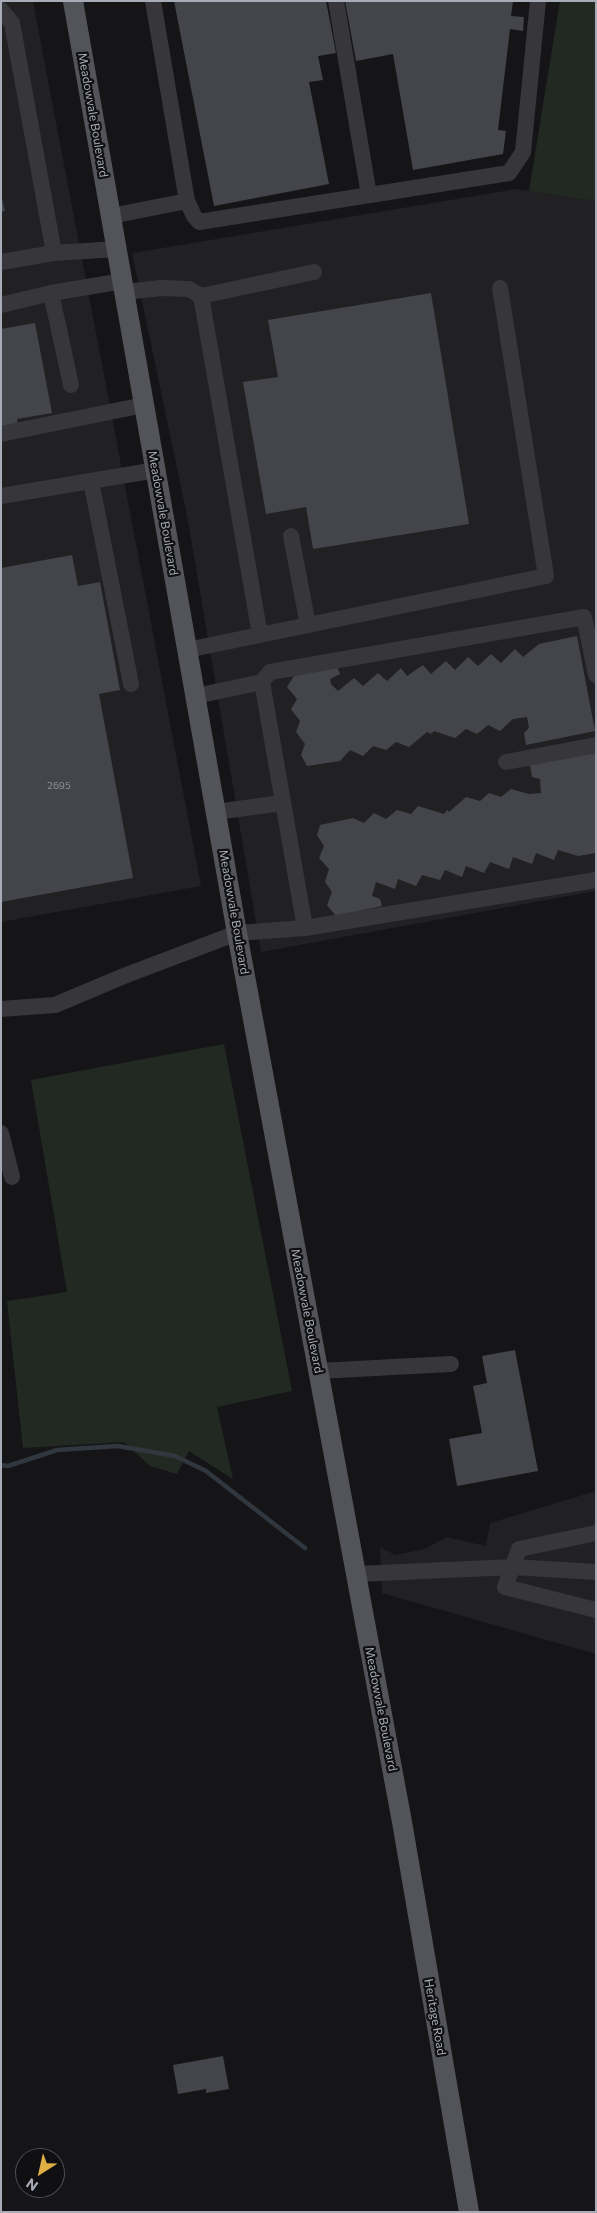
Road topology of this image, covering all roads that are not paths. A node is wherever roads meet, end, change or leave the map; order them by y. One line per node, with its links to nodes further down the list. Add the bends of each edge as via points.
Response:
1 (73, 1): 8 (main road, Meadowvale Boulevard)
2 (153, 1): 7 (lane)
3 (336, 1): 6 (lane)
4 (538, 1): 6 (lane, via 524,152 509,173)
5 (1, 10): 10 (lane, via 12,23)
6 (369, 195): 7 (lane, via 199,222)
7 (187, 201): 8 (lane)
8 (111, 216): 9 (main road, Meadowvale Boulevard)
9 (117, 250): 10 (lane); 13 (main road, Meadowvale Boulevard)
10 (54, 253): 11 (lane)
11 (1, 262)
12 (314, 272): 16 (lane)
13 (124, 286): 15 (lane); 16 (lane, via 189,289); 19 (main road, Meadowvale Boulevard)
14 (500, 288): 25 (lane, via 546,576)
15 (51, 293): 17 (lane); 18 (lane)
16 (201, 296): 26 (lane)
17 (1, 305)
18 (71, 385)
19 (144, 405): 20 (lane); 21 (main road, Meadowvale Boulevard)
20 (1, 434)
21 (156, 470): 22 (lane); 27 (main road, Meadowvale Boulevard)
22 (91, 481): 23 (lane); 30 (lane)
23 (1, 496)
24 (291, 536): 25 (lane)
25 (308, 625): 26 (lane)
26 (260, 635): 27 (lane)
27 (187, 650): 31 (main road, Meadowvale Boulevard)
28 (596, 676): 29 (lane, via 584,617 270,672)
29 (262, 682): 31 (lane); 34 (lane)
30 (131, 684)
31 (196, 696): 35 (main road, Meadowvale Boulevard)
32 (596, 745): 33 (lane)
33 (506, 762)
34 (282, 803): 35 (lane); 37 (lane)
35 (216, 812): 38 (main road, Meadowvale Boulevard)
36 (596, 880): 37 (lane)
37 (305, 928): 38 (lane)
38 (237, 933): 39 (lane, via 56,1005); 43 (main road, Meadowvale Boulevard)
39 (1, 1009)
40 (1, 1133): 41 (lane)
41 (12, 1177)
42 (451, 1364): 43 (lane)
43 (318, 1371): 47 (main road, Meadowvale Boulevard)
44 (596, 1533): 45 (lane, via 519,1549)
45 (512, 1567): 46 (lane); 47 (lane); 48 (lane, via 505,1587)
46 (596, 1572)
47 (356, 1574): 49 (main road, Meadowvale Boulevard)
48 (596, 1610)
49 (402, 1822): 50 (main road, Heritage Road)
50 (468, 2212)

